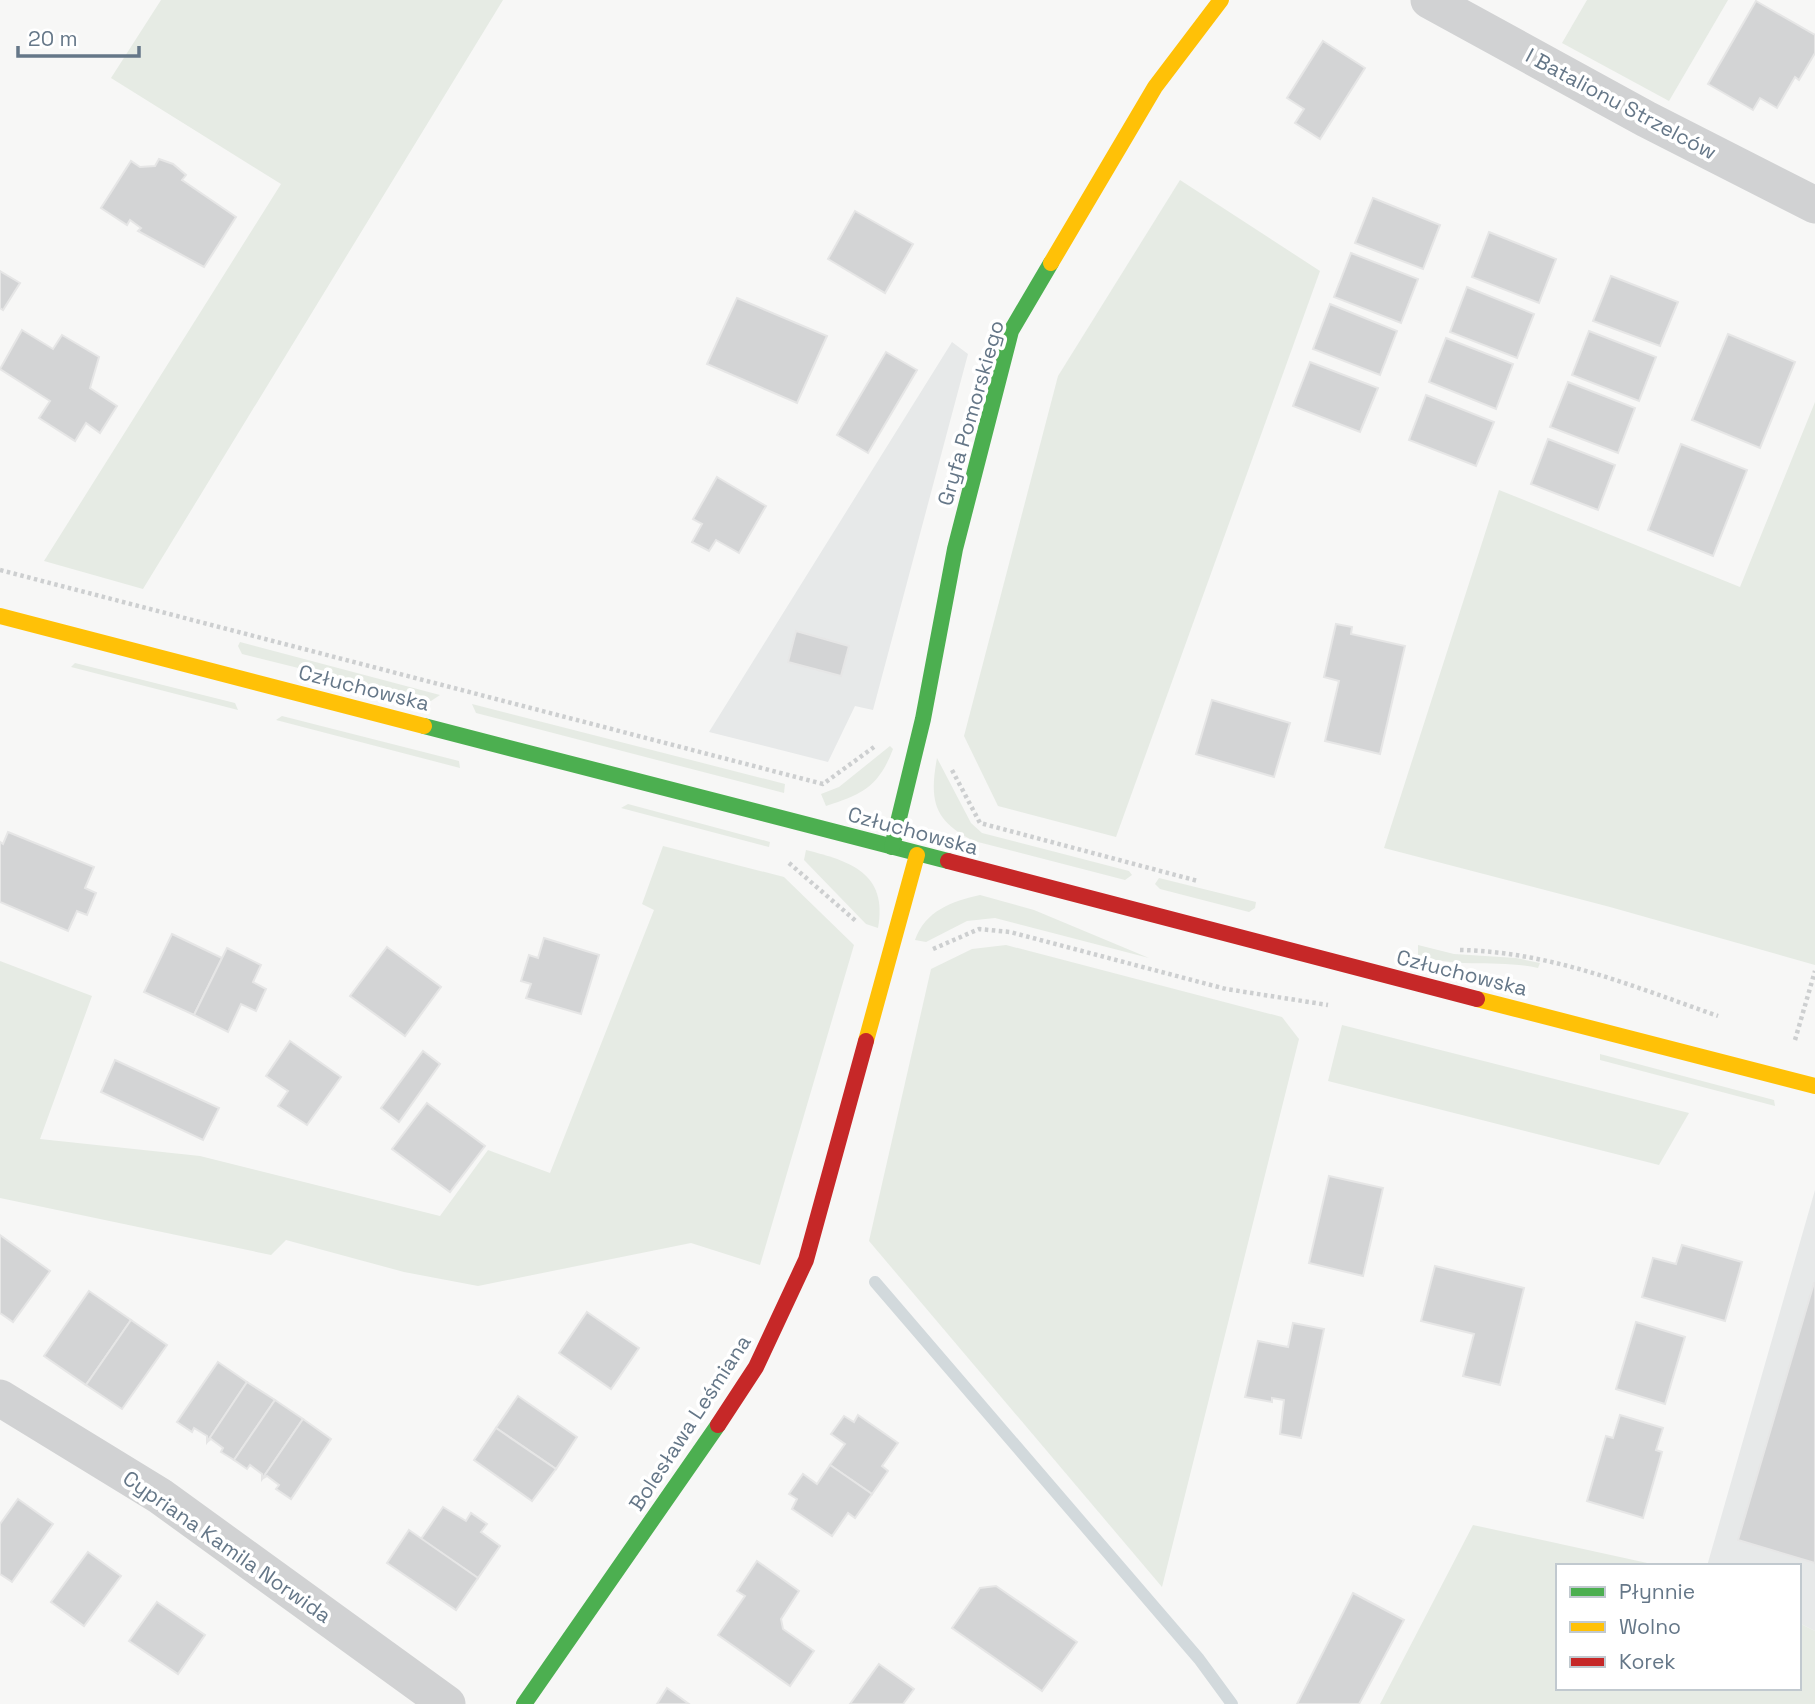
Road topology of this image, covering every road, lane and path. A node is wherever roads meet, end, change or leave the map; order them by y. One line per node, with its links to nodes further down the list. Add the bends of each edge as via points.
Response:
1 (1222, 0): 8 (main road, Gryfa Pomorskiego, via 1155,87 1012,331 955,549 923,719)
2 (1429, 0): 3 (street, I Batalionu Strzelców)
3 (1815, 205)
4 (0, 570): 6 (path, via 823,784)
5 (0, 616): 8 (main road, Człuchowska)
6 (883, 739)
7 (949, 765): 11 (path, via 980,823)
8 (891, 848): 9 (main road, Człuchowska)
9 (918, 855): 21 (main road, Człuchowska); 24 (main road, Bolesława Leśmiana, via 800,1272 756,1367)
10 (782, 858): 12 (path)
11 (1206, 883)
12 (867, 931)
13 (923, 947): 16 (path, via 933,949 979,929 1010,932 1226,989)
14 (1459, 950): 17 (path, via 1506,951 1597,973)
15 (1815, 971): 19 (path)
16 (1336, 1005)
17 (1728, 1020)
18 (1787, 1040): 19 (path)
19 (1794, 1042): 20 (path)
20 (1805, 1045)
21 (1815, 1086)
22 (0, 1398): 23 (street, Cypriana Kamila Norwida, via 160,1496)
23 (447, 1704)
24 (524, 1704)

